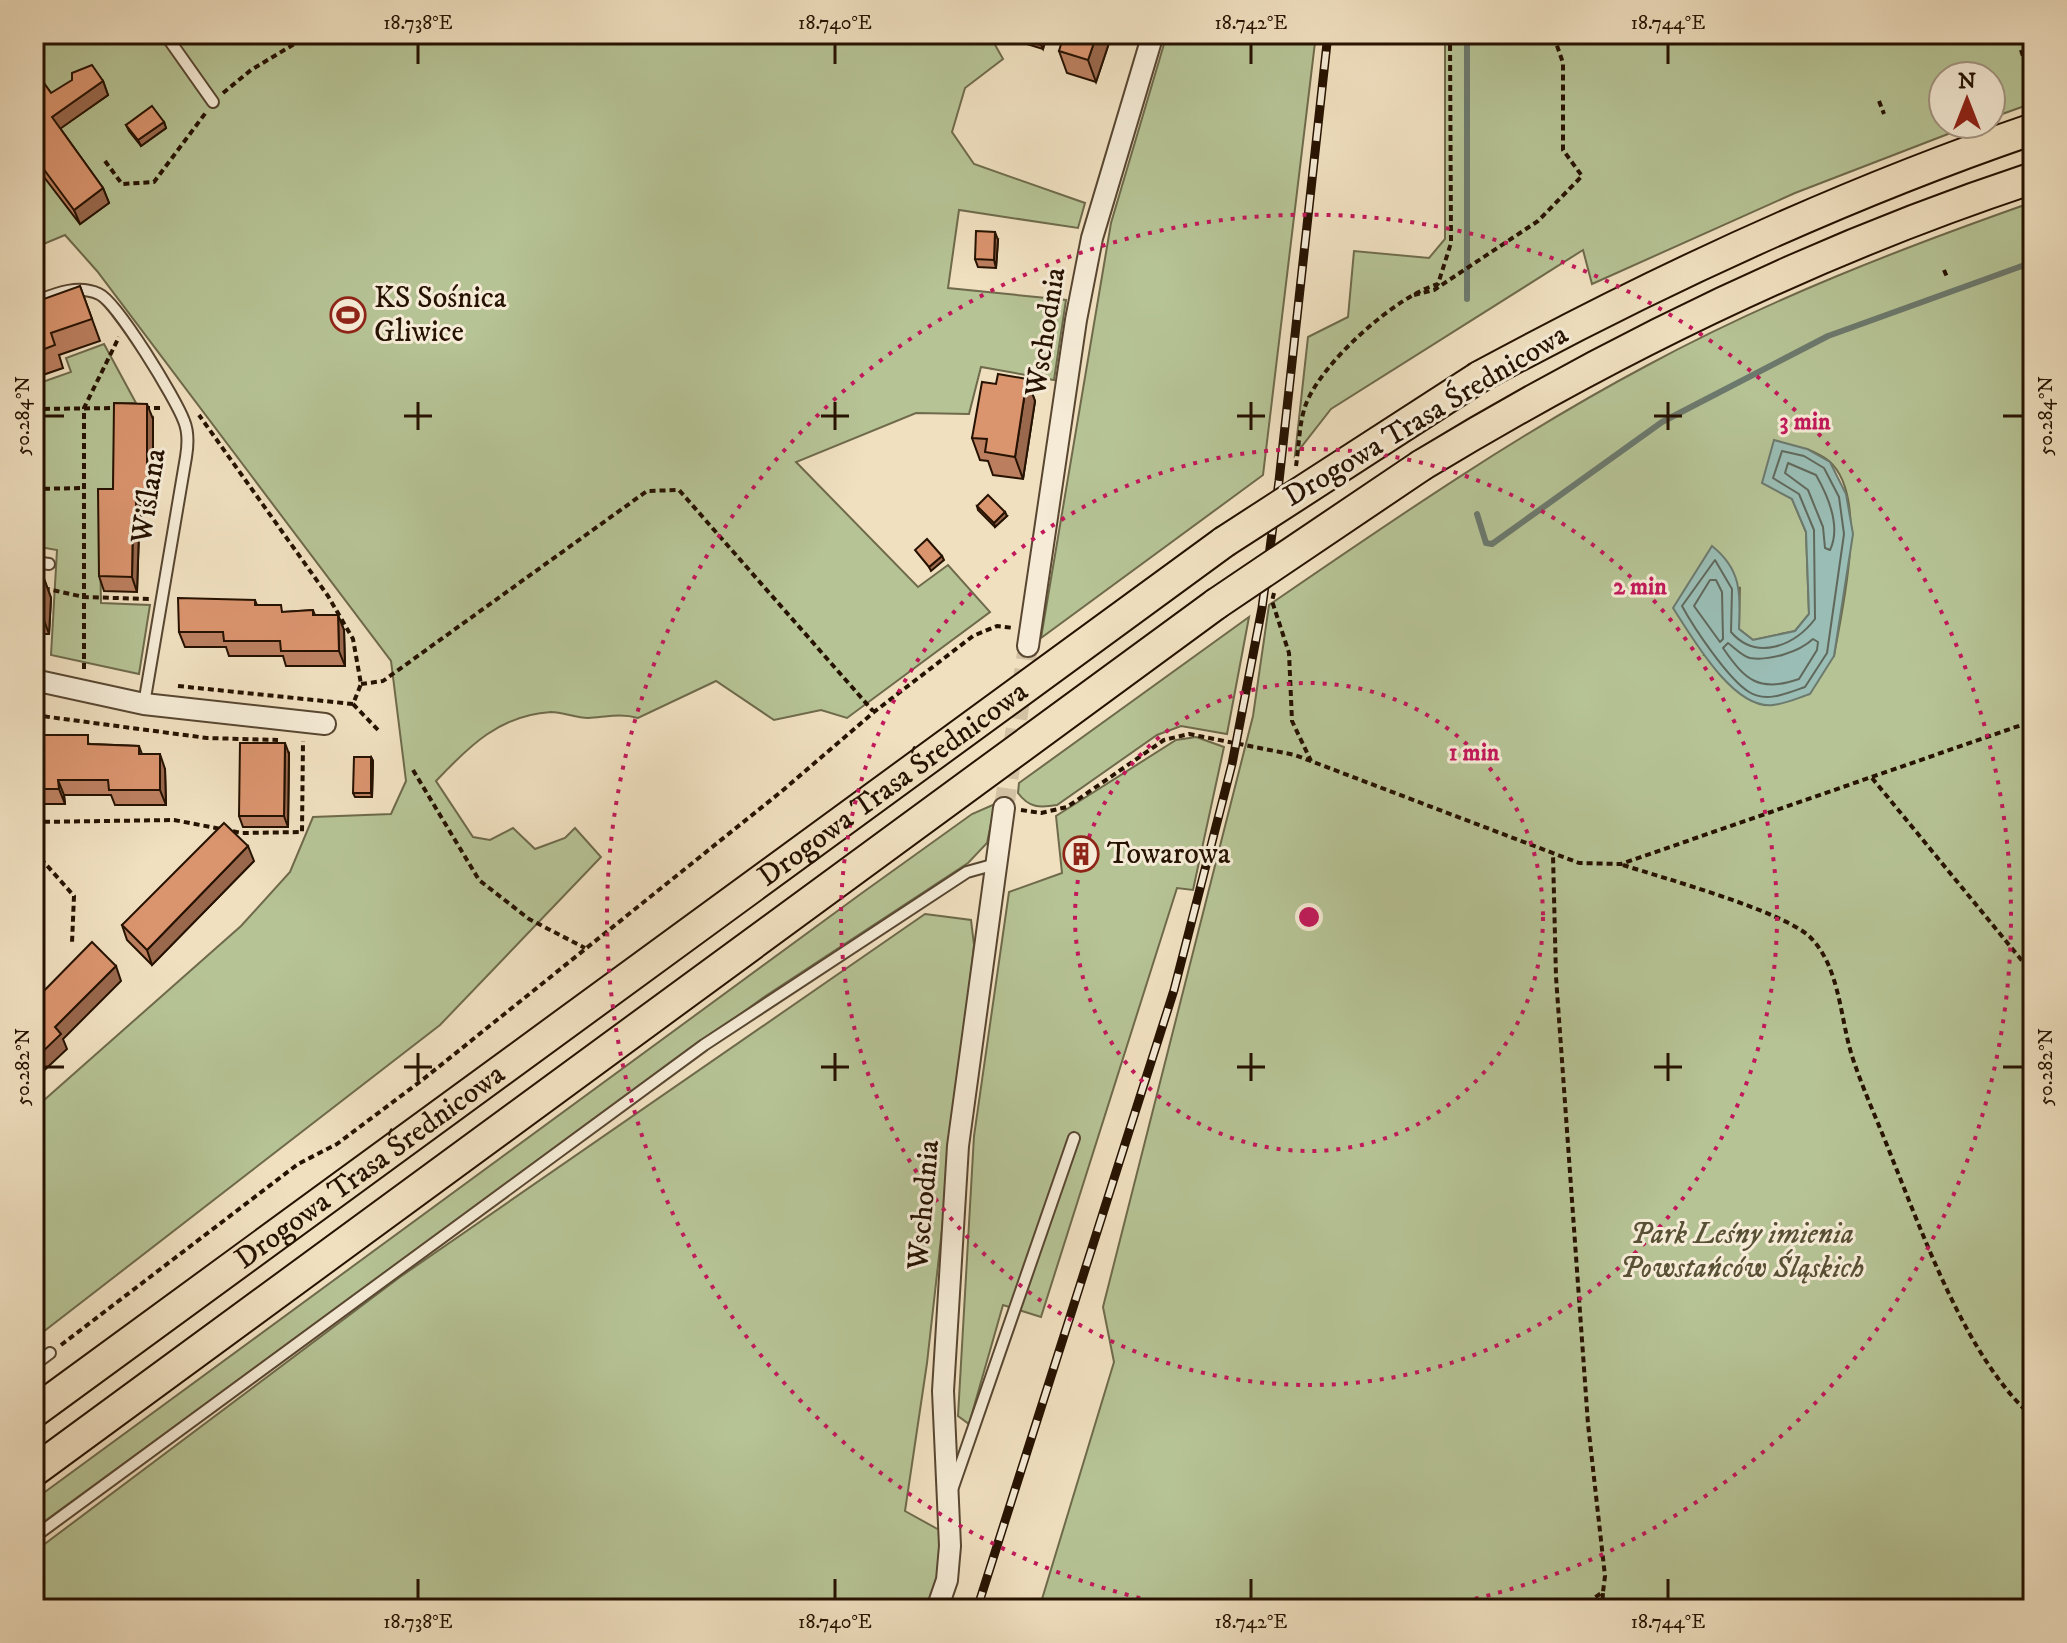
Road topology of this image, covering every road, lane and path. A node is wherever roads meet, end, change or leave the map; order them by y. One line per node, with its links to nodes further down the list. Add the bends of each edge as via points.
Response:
1 (165, 34): 9 (lane)
2 (311, 34): 9 (path, via 251,70)
3 (1153, 34): 32 (street, Wschodnia, via 1092,238)
4 (1450, 34): 16 (path, via 1451,243 1438,284)
5 (1553, 34): 16 (path, via 1563,63 1563,150 1582,176 1538,221 1434,290)
6 (2021, 50): 7 (path)
7 (2026, 66)
8 (1879, 101): 10 (path)
9 (213, 102): 12 (path, via 154,182 122,184)
10 (1884, 114)
11 (2033, 129): 62 (main road, Drogowa Trasa Średnicowa, bridge, via 1793,220 1607,308 1479,377 1224,542)
12 (105, 161)
13 (2033, 178): 64 (main road, Drogowa Trasa Średnicowa, bridge, via 1865,239 1739,294 1485,427 1216,604)
14 (1944, 270): 15 (path)
15 (1947, 277)
16 (1413, 295): 23 (path, via 1370,325 1315,387 1305,407)
17 (34, 302): 18 (lane, Wiślana, via 85,289 109,300)
18 (125, 324): 19 (path); 20 (lane, Wiślana)
19 (84, 408): 20 (path); 21 (path); 24 (path)
20 (177, 408): 31 (lane, Wiślana, via 188,439)
21 (34, 409)
22 (197, 412): 38 (path, via 328,596 353,639)
23 (1296, 468)
24 (84, 488): 25 (path); 30 (path)
25 (34, 489)
26 (34, 562): 27 (lane)
27 (49, 564)
28 (34, 586): 30 (path)
29 (1275, 587): 47 (path, via 1272,601 1289,653 1292,721)
30 (84, 597): 31 (path); 34 (path)
31 (163, 599): 37 (lane, Wiślana)
32 (1030, 638): 41 (path, via 997,626 973,636)
33 (71, 666): 34 (path)
34 (84, 669): 35 (path)
35 (97, 672)
36 (34, 680): 39 (street)
37 (150, 683): 39 (lane, Wiślana); 40 (path)
38 (361, 684): 40 (path); 41 (path, via 383,681 647,491 679,490)
39 (144, 704): 45 (street)
40 (353, 704): 44 (path)
41 (874, 712): 57 (path)
42 (34, 715): 46 (path, via 207,738)
43 (2033, 721): 49 (path)
44 (378, 730)
45 (320, 733): 51 (path, via 303,741 302,832 242,833 174,820)
46 (287, 741)
47 (1312, 761): 50 (path, via 1174,735 1067,807 1041,813); 53 (path)
48 (413, 770): 57 (path, via 479,880 529,919)
49 (1872, 778): 55 (path); 58 (path)
50 (1004, 808): 54 (street, Wschodnia)
51 (34, 822)
52 (34, 851): 56 (path, via 74,896)
53 (1553, 855): 55 (path, via 1579,863); 67 (path, via 1556,977)
54 (996, 864): 65 (street, Wschodnia, via 958,1146 944,1326 943,1425); 66 (lane, via 967,872 704,1045)
55 (1621, 864): 63 (path, via 1705,891 1810,937 1831,971 1853,1057 1958,1309 2008,1395)
56 (72, 943)
57 (585, 948): 60 (path, via 397,1099 337,1144 298,1164)
58 (2033, 974)
59 (1074, 1138): 65 (lane)
60 (50, 1353): 61 (lane)
61 (34, 1365)
62 (34, 1412)
63 (2033, 1417)
64 (34, 1471)
65 (950, 1497): 68 (street, Wschodnia, via 947,1580)
66 (34, 1537)
67 (1603, 1592): 69 (path, via 1591,1600); 70 (path)
68 (937, 1609)
69 (1537, 1609)
70 (1602, 1609)

